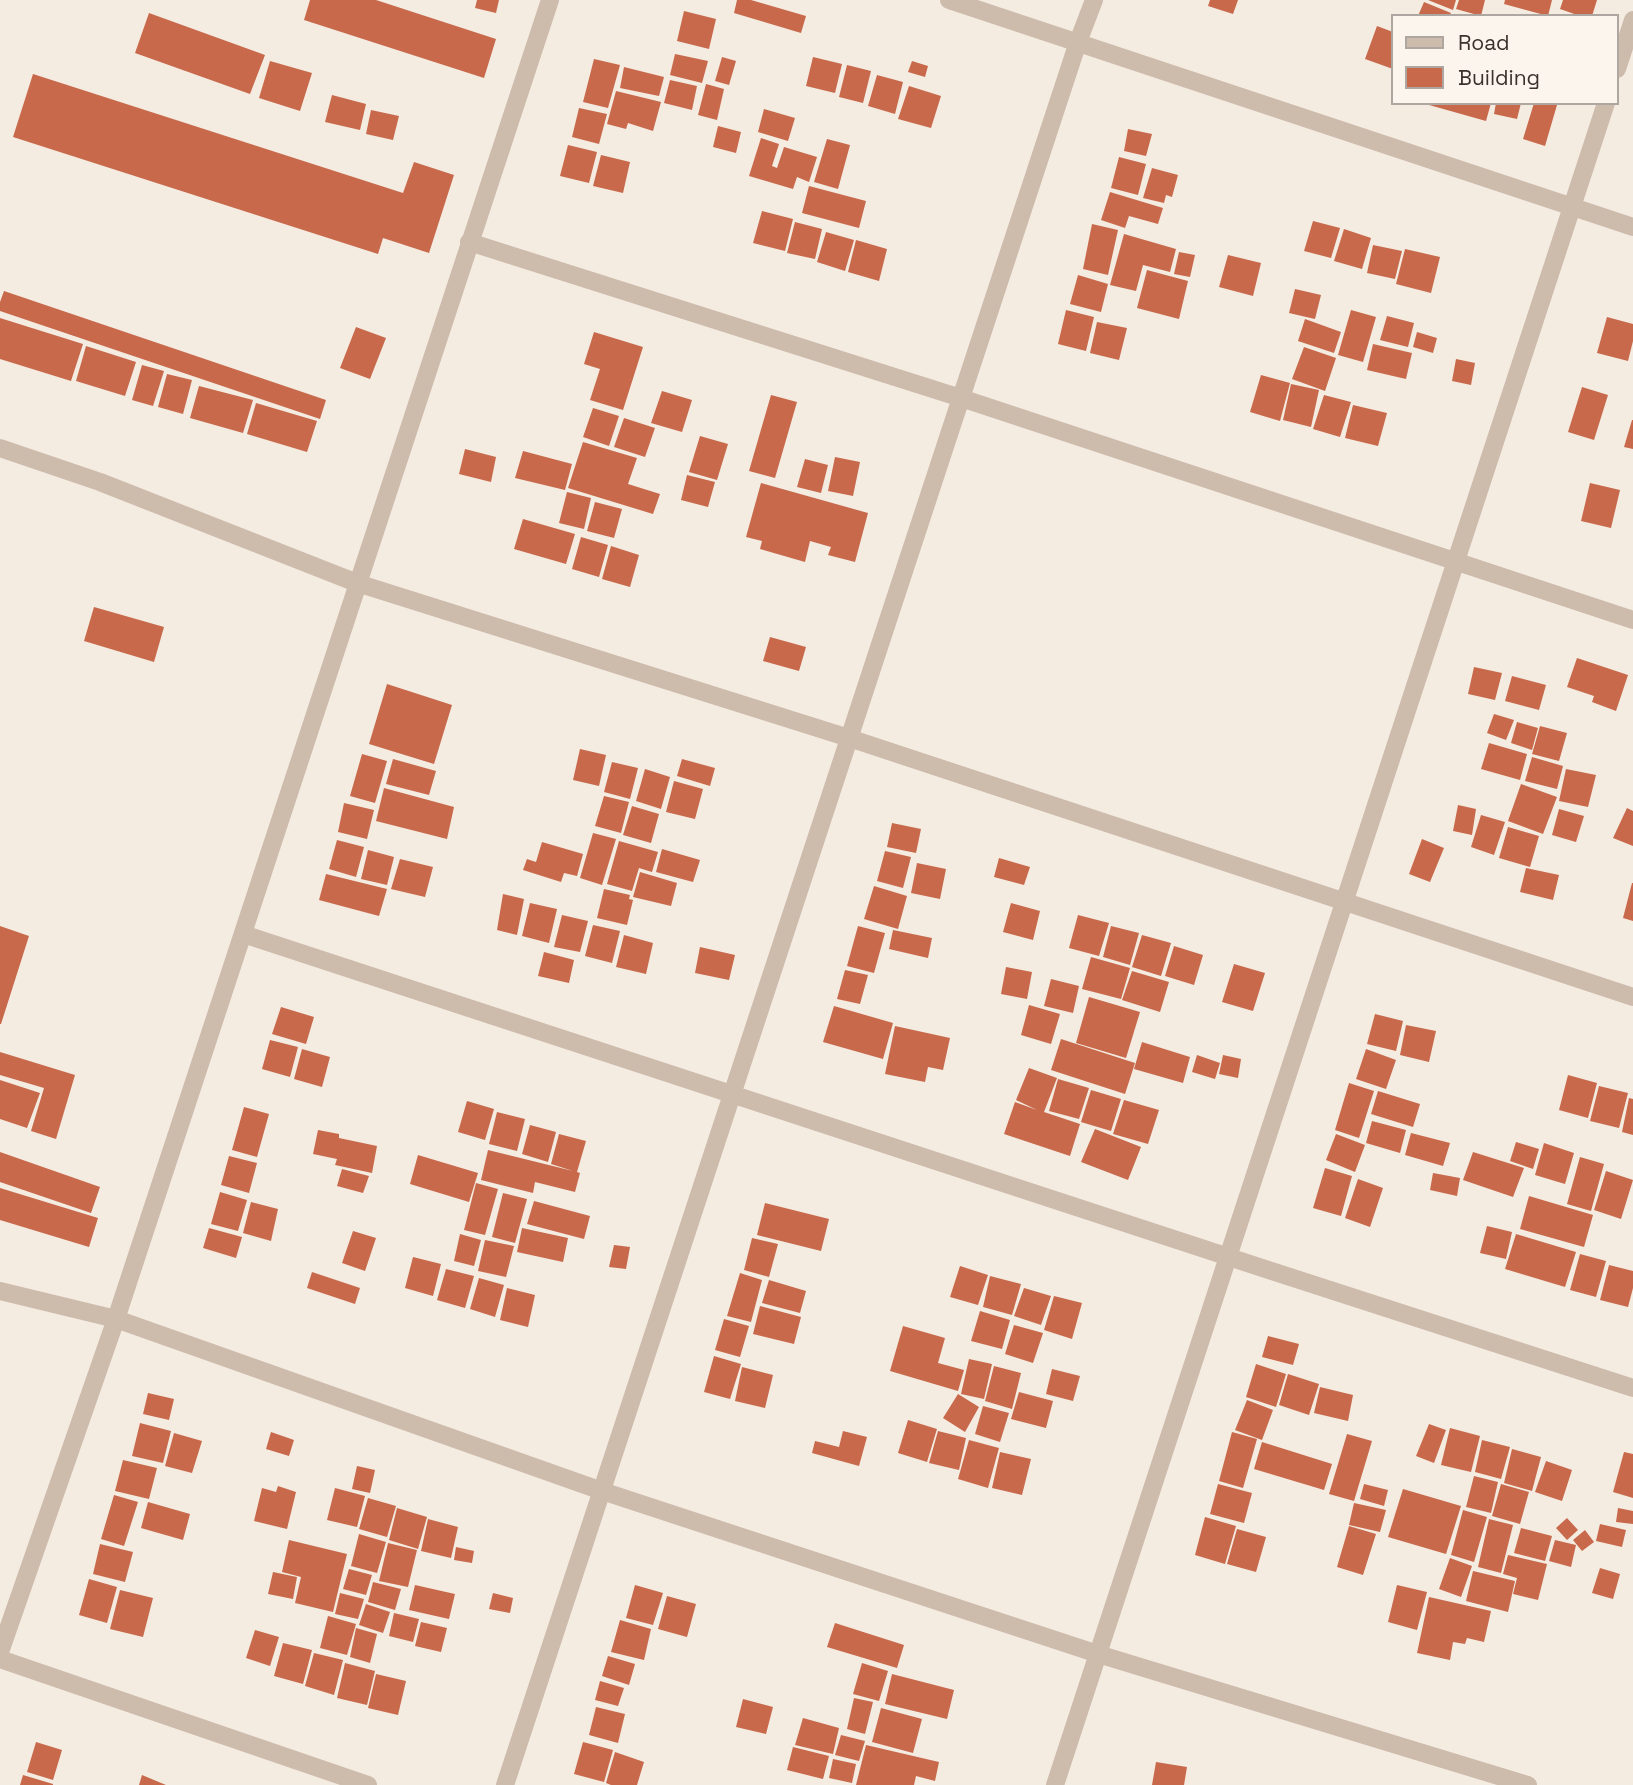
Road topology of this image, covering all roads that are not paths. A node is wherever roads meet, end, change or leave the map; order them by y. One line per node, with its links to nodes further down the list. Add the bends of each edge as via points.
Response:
1 (550, 0): 10 (street)
2 (949, 0): 5 (street)
3 (1094, 0): 5 (street)
4 (1633, 19): 6 (street)
5 (1078, 42): 8 (street); 11 (street)
6 (1619, 63)
7 (1605, 105): 8 (street)
8 (1573, 207): 9 (street); 13 (street)
9 (1633, 227)
10 (469, 242): 11 (street); 14 (street)
11 (961, 398): 13 (street); 16 (street)
12 (0, 448): 14 (street)
13 (1456, 562): 15 (street); 17 (street)
14 (358, 583): 16 (street); 18 (street)
15 (1633, 620)
16 (849, 738): 17 (street); 20 (street)
17 (1344, 902): 19 (street); 21 (street)
18 (243, 934): 20 (street); 23 (street)
19 (1633, 998)
20 (733, 1094): 21 (street); 25 (street)
21 (1227, 1258): 24 (street); 27 (street)
22 (0, 1291): 23 (street)
23 (116, 1319): 25 (street); 26 (street)
24 (1633, 1388)
25 (602, 1491): 27 (street); 30 (street)
26 (0, 1652)
27 (1098, 1654): 31 (street); 32 (street)
28 (0, 1659): 29 (street)
29 (368, 1785)
30 (505, 1785)
31 (1055, 1785)
32 (1528, 1785)

